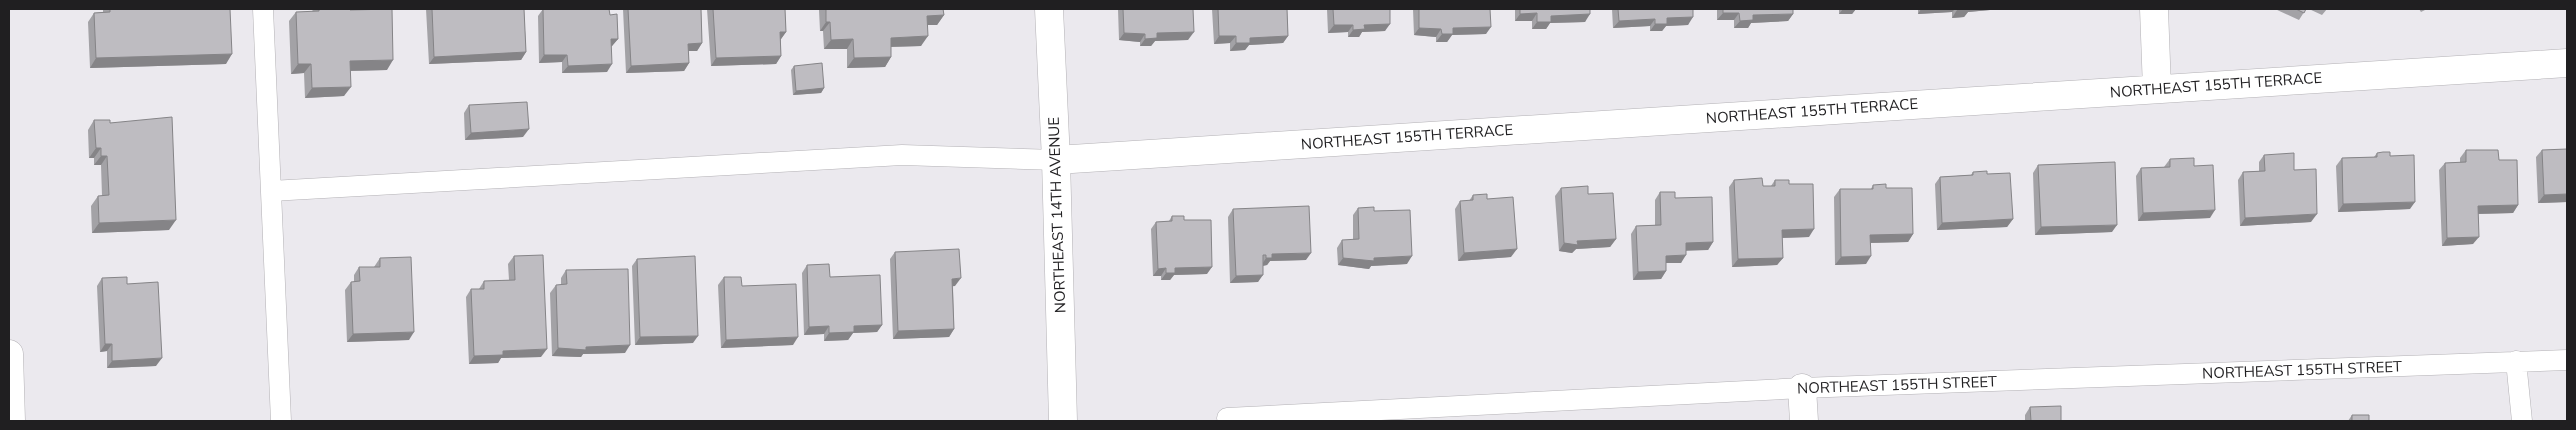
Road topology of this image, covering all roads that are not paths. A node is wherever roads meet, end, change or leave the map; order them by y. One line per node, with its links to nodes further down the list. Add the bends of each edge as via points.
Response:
1 (263, 9): 7 (lane)
2 (1049, 9): 6 (street, NORTHEAST 14TH AVENUE)
3 (2154, 9): 5 (street)
4 (2567, 63): 5 (street, NORTHEAST 155TH TERRACE)
5 (2157, 89): 6 (street, NORTHEAST 155TH TERRACE)
6 (1056, 160): 7 (lane, via 902,155); 15 (street, NORTHEAST 14TH AVENUE)
7 (271, 191): 14 (lane)
8 (9, 354): 13 (street)
9 (2567, 360): 10 (lane, NORTHEAST 155TH STREET)
10 (2516, 362): 11 (lane, NORTHEAST 155TH STREET); 17 (lane)
11 (1802, 388): 12 (lane, NORTHEAST 155TH STREET); 16 (street)
12 (1227, 418)
13 (12, 421)
14 (281, 421)
15 (1063, 421)
16 (1804, 421)
17 (2522, 421)

